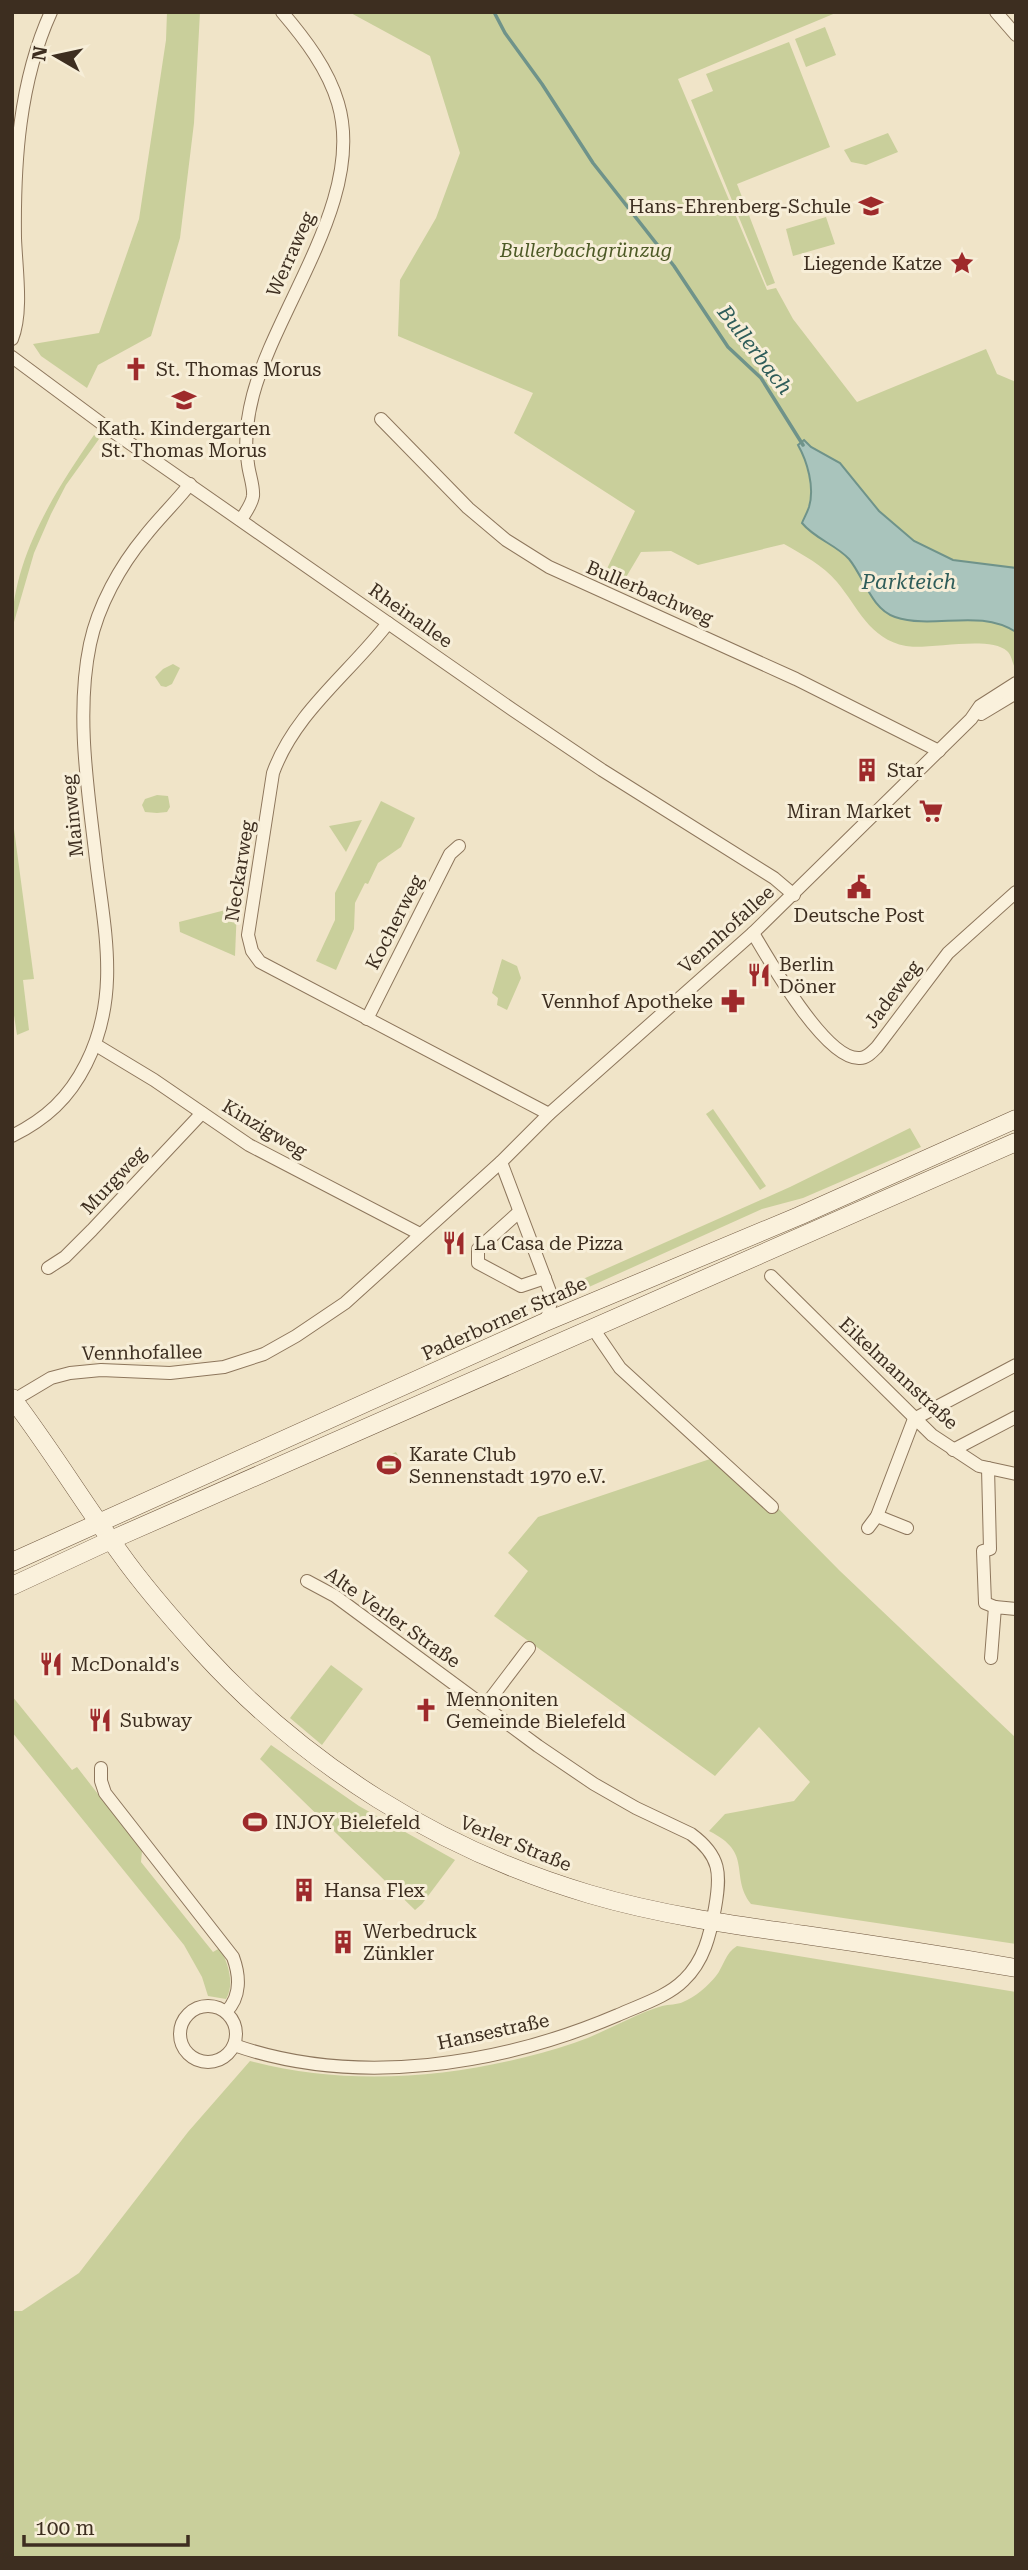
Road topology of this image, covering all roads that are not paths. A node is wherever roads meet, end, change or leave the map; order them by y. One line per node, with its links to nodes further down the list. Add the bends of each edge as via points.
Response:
1 (51, 12): 5 (street, via 33,61 21,121 15,223 18,312)
2 (282, 12): 9 (street, Werraweg, via 309,46 338,101 344,144 327,221 272,339 254,392 246,429 253,496)
3 (996, 12): 4 (street)
4 (1016, 35)
5 (12, 339)
6 (12, 357): 8 (street, Rheinallee)
7 (381, 419): 14 (street, Bullerbachweg, via 468,508 549,567 785,674)
8 (190, 484): 9 (street, Rheinallee); 20 (street, Mainweg, via 121,570 96,621 90,646 85,740 108,974 105,1013)
9 (241, 520): 10 (street, Rheinallee)
10 (388, 623): 17 (street, Rheinallee); 19 (street, Neckarweg, via 303,719 278,760 248,935 260,962)
11 (1016, 683): 13 (street, via 980,706)
12 (1016, 693): 13 (street)
13 (971, 719): 14 (street, Vennhofallee)
14 (939, 751): 17 (street, Vennhofallee)
15 (459, 846): 19 (street, Kocherweg, via 450,854)
16 (1016, 892): 18 (street, Jadeweg, via 960,940 877,1047 858,1059 836,1047 808,1018)
17 (794, 895): 18 (street, Vennhofallee)
18 (753, 933): 22 (street, Vennhofallee)
19 (367, 1019): 22 (street, Neckarweg)
20 (96, 1045): 21 (street, Kinzigweg); 24 (street, Mainweg, via 61,1104)
21 (202, 1112): 28 (street, Kinzigweg, via 249,1145); 29 (street, Murgweg, via 92,1230)
22 (549, 1114): 26 (street, Vennhofallee)
23 (1016, 1119): 32 (main road, Paderborner Straße)
24 (12, 1136)
25 (1016, 1142): 33 (main road)
26 (501, 1162): 27 (street); 28 (street, Vennhofallee)
27 (519, 1212): 31 (street); 31 (street, via 478,1249 478,1263 521,1286)
28 (421, 1234): 35 (street, Vennhofallee, via 345,1303 264,1354 196,1372 70,1373)
29 (48, 1268)
30 (771, 1276): 37 (street, Eikelmannstraße)
31 (545, 1278): 32 (street, via 552,1297)
32 (542, 1323): 43 (main road, Paderborner Straße)
33 (592, 1327): 41 (street, via 620,1368); 46 (main road)
34 (1016, 1365): 37 (street)
35 (13, 1399): 43 (main road, Verler Straße)
36 (1016, 1417): 38 (street)
37 (914, 1419): 38 (street, Eikelmannstraße); 42 (street)
38 (953, 1450): 39 (street, Eikelmannstraße)
39 (988, 1468): 40 (street, Eikelmannstraße); 50 (street, via 990,1549 983,1551 985,1603)
40 (1016, 1475)
41 (772, 1507)
42 (877, 1516): 44 (street); 45 (street)
43 (98, 1522): 46 (main road, Verler Straße); 47 (main road, Paderborner Straße)
44 (868, 1528)
45 (907, 1528)
46 (111, 1540): 49 (main road); 56 (main road, Verler Straße, via 242,1694 299,1744 402,1814 504,1864 593,1895)
47 (12, 1562)
48 (307, 1581): 54 (street, Alte Verler Straße, via 335,1595)
49 (12, 1586)
50 (995, 1607): 51 (street); 53 (street)
51 (1016, 1609)
52 (529, 1648): 54 (street)
53 (991, 1658)
54 (485, 1706): 56 (street, Alte Verler Straße, via 617,1798 701,1841 714,1857 718,1872)
55 (101, 1768): 58 (street, via 105,1793 233,1956 238,1989)
56 (712, 1921): 57 (main road, Verler Straße); 59 (street, Hansestraße, via 697,1964 675,1988 599,2023 521,2048 449,2061 351,2066 298,2062)
57 (1016, 1968)
58 (226, 2012): 59 (street, via 236,2029); 59 (street, via 209,2006 193,2010 182,2025 182,2044 194,2058 212,2062)
59 (234, 2045)

